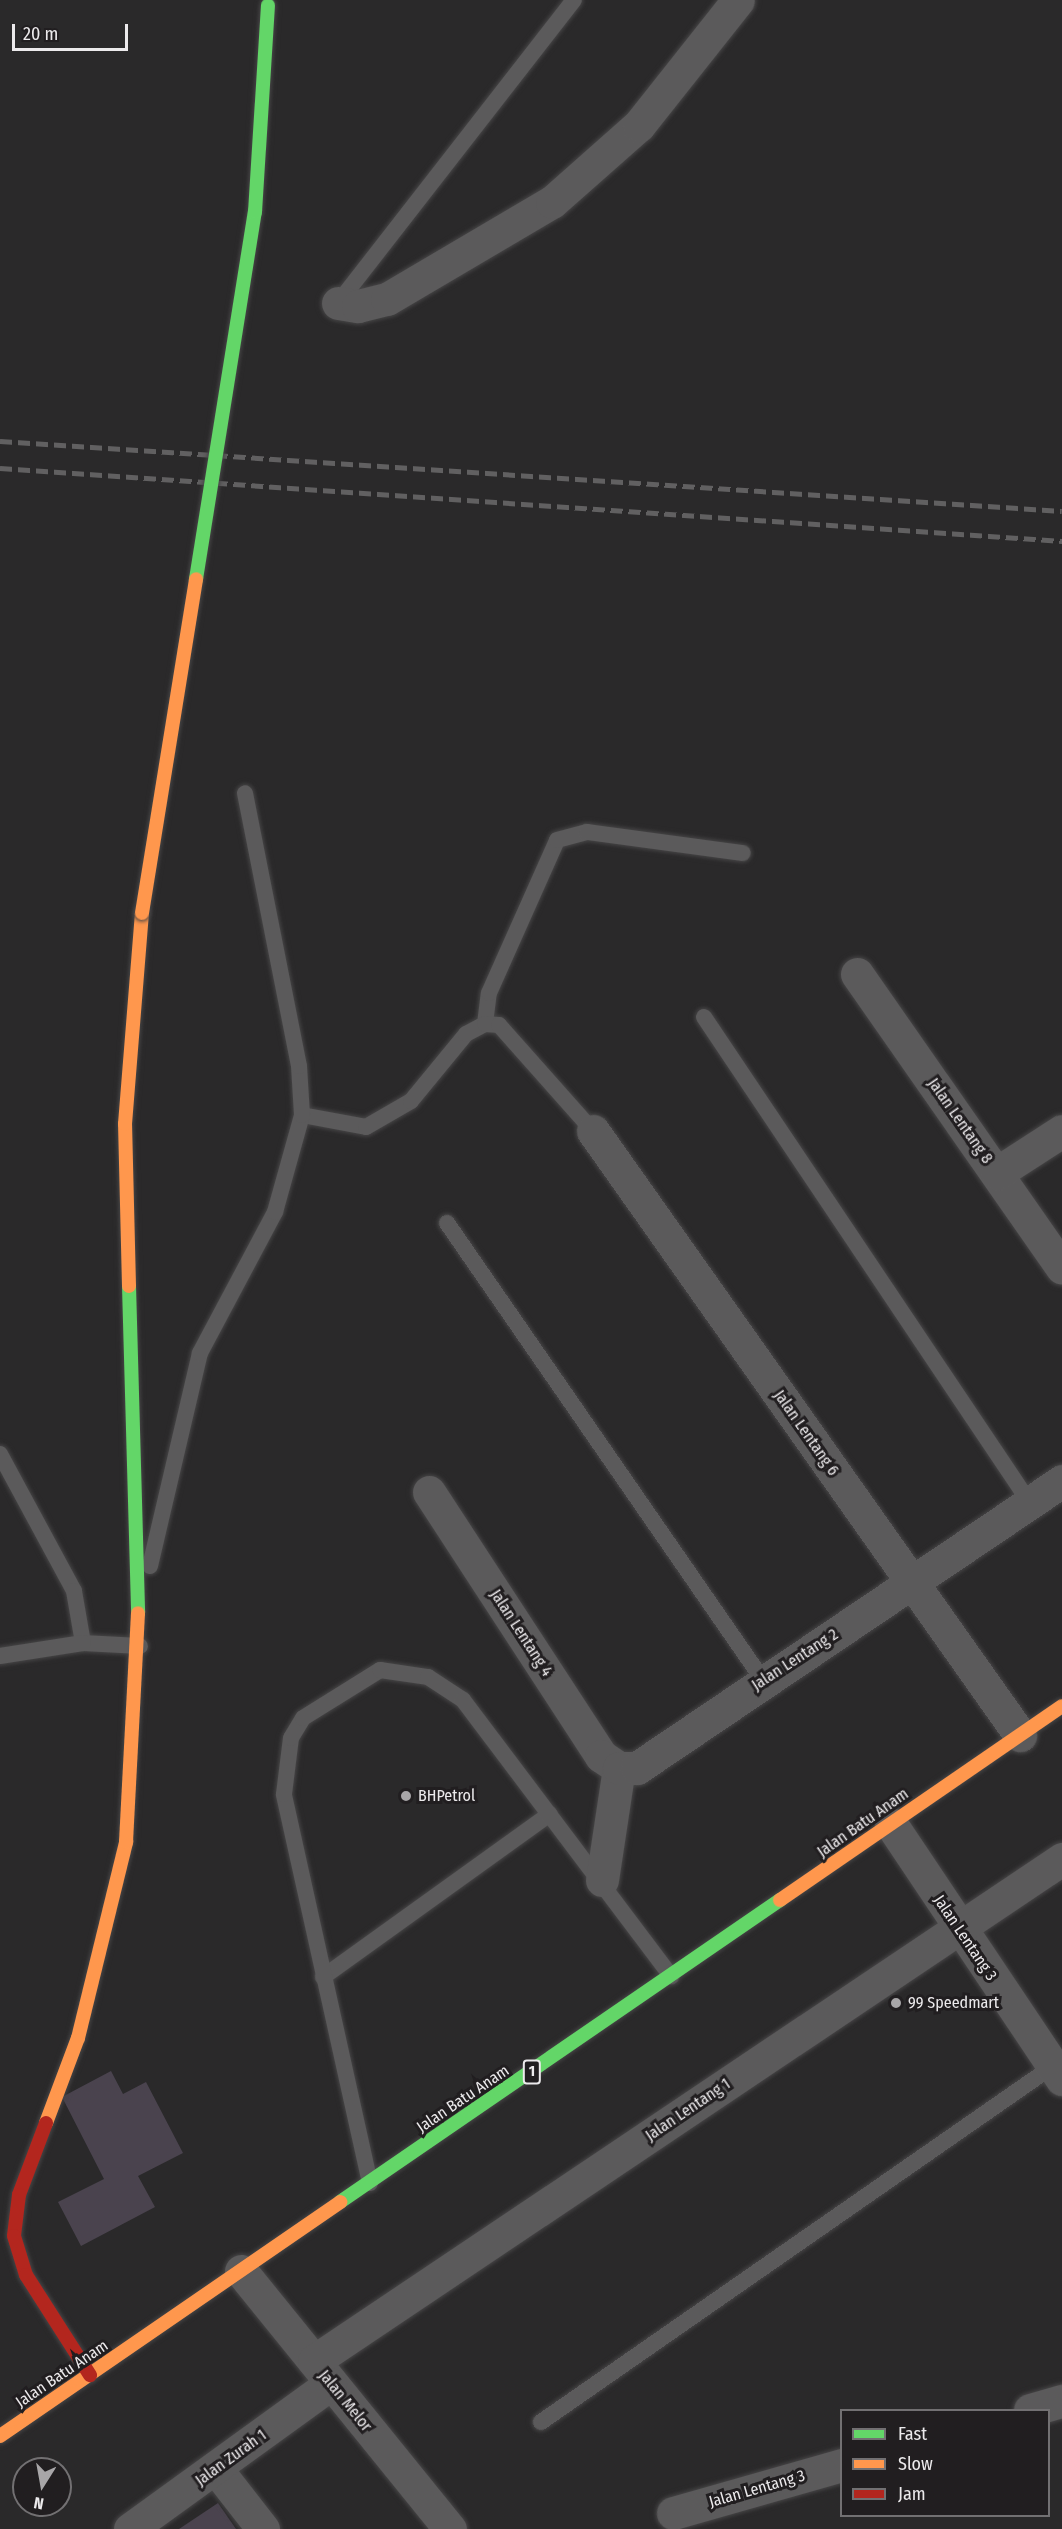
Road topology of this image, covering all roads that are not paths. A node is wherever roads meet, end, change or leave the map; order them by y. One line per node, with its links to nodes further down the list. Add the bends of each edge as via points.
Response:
1 (574, 0): 4 (lane)
2 (738, 0): 4 (street, via 639,125 552,202 387,299 358,306)
3 (268, 2): 22 (main road, bridge, via 255,212 142,913 125,1124)
4 (338, 303)
5 (245, 792): 10 (lane, via 299,1066)
6 (743, 853): 9 (lane, via 587,832 557,840 489,993)
7 (857, 974): 13 (street, Jalan Lentang 8)
8 (704, 1017): 19 (lane)
9 (486, 1024): 10 (lane, via 466,1035 411,1101 366,1127); 11 (lane, via 499,1025)
10 (302, 1115): 22 (lane, via 275,1212 200,1353 153,1541)
11 (593, 1131): 20 (street, Jalan Lentang 6)
12 (1062, 1131): 13 (street)
13 (997, 1173): 15 (street, Jalan Lentang 8)
14 (447, 1223): 24 (lane)
15 (1062, 1268)
16 (0, 1454): 21 (lane, via 74,1591)
17 (1062, 1481): 19 (street, Jalan Lentang 2)
18 (429, 1492): 27 (street, Jalan Lentang 4, via 601,1756)
19 (1030, 1503): 20 (street, Jalan Lentang 2)
20 (913, 1584): 24 (street, Jalan Lentang 2); 26 (street, Jalan Lentang 6)
21 (83, 1643): 22 (lane); 23 (lane)
22 (139, 1649): 39 (main road, via 126,1842 78,2038 19,2195 14,2236 26,2275)
23 (0, 1656)
24 (763, 1680): 27 (street, Jalan Lentang 2, via 637,1768)
25 (1062, 1706): 26 (main road, Jalan Batu Anam / 1)
26 (1020, 1735): 29 (main road, Jalan Batu Anam / 1)
27 (620, 1768): 31 (street)
28 (550, 1814): 31 (lane); 34 (lane); 34 (lane, via 470,1709 428,1677 380,1671 303,1718 289,1748 284,1794)
29 (891, 1824): 32 (street, Jalan Lentang 3); 33 (main road, Jalan Batu Anam / 1)
30 (1062, 1859): 32 (street, Jalan Lentang 1)
31 (602, 1880): 33 (lane)
32 (958, 1929): 35 (street, Jalan Lentang 3); 38 (street, Jalan Lentang 1)
33 (671, 1976): 36 (main road, Jalan Batu Anam / 1)
34 (323, 1977): 36 (lane)
35 (1057, 2073): 42 (lane)
36 (370, 2183): 37 (main road, Jalan Batu Anam / 1)
37 (241, 2271): 38 (street, Jalan Melor); 39 (main road, Jalan Batu Anam / 1)
38 (322, 2373): 45 (street, Jalan Zurah 1); 49 (street, Jalan Melor)
39 (90, 2375): 43 (main road, Jalan Batu Anam / 1)
40 (1062, 2401): 41 (street)
41 (1034, 2409)
42 (541, 2422)
43 (0, 2436)
44 (840, 2466): 46 (street, Jalan Lentang 3)
45 (217, 2470): 47 (street, Jalan Zurah 1); 48 (street)
46 (673, 2513)
47 (130, 2529)
48 (263, 2529)
49 (450, 2529)

